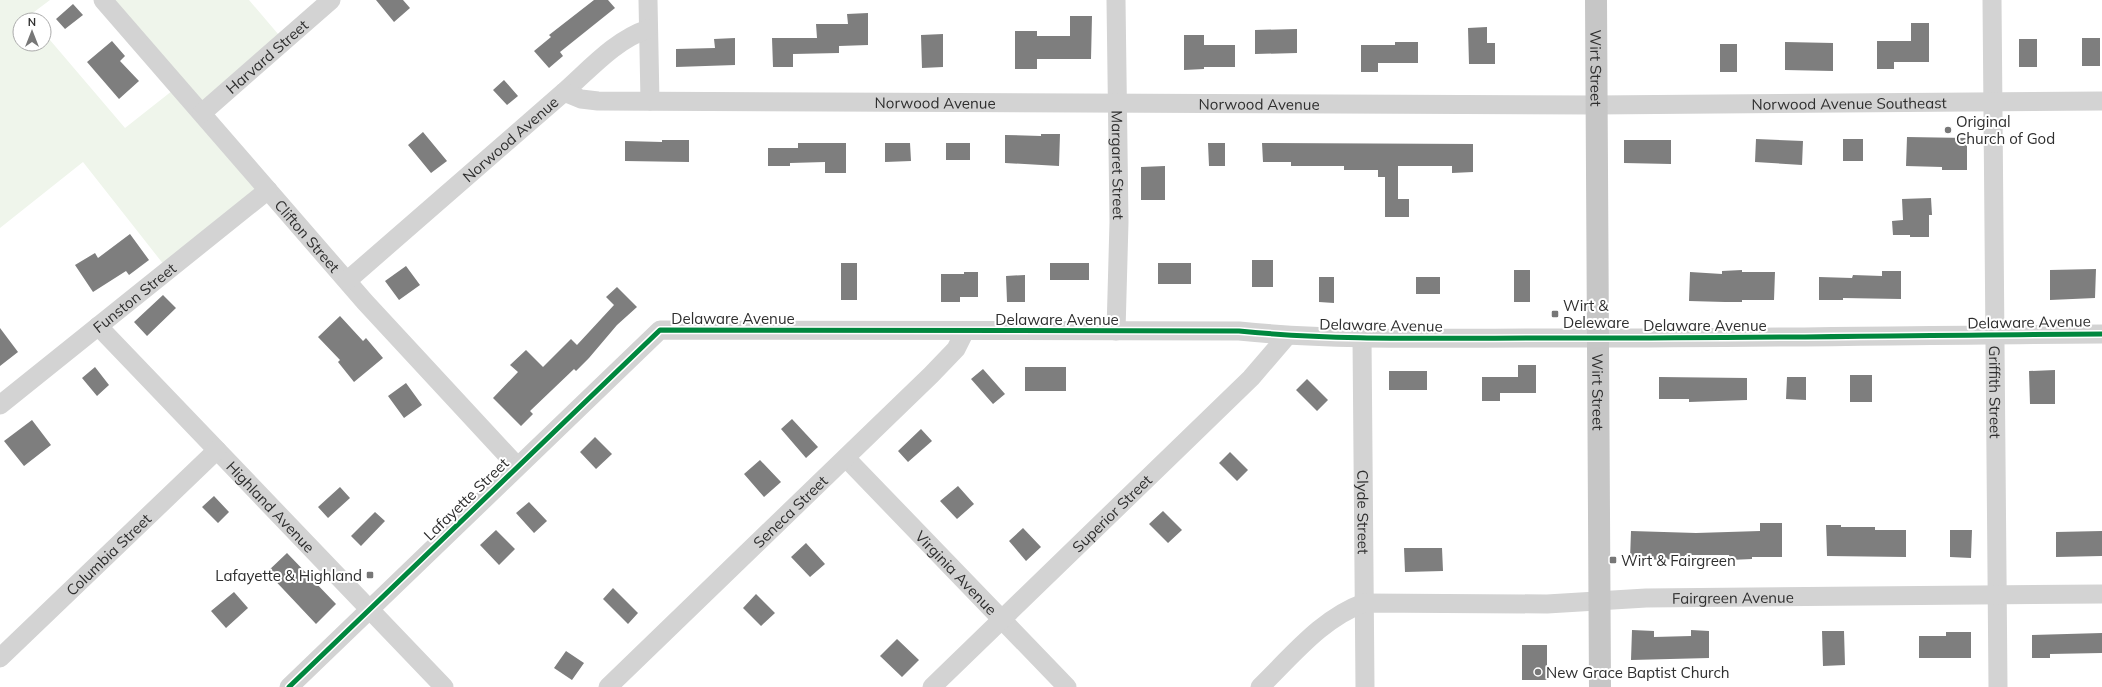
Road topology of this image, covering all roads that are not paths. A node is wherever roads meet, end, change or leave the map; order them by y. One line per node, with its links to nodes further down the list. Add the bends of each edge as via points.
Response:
1 (103, 0): 14 (street, Clifton Street)
2 (331, 0): 14 (street, Harvard Street)
3 (648, 0): 7 (street)
4 (1116, 0): 12 (street, Margaret Street)
5 (1596, 0): 13 (main road, Wirt Street)
6 (1992, 0): 10 (street, Griffith Street)
7 (648, 29): 8 (street, via 622,40); 9 (street)
8 (564, 92): 9 (street, Norwood Avenue, via 581,99 598,101); 16 (street, Norwood Avenue)
9 (650, 101): 12 (street, Norwood Avenue)
10 (1993, 101): 11 (street, Norwood Avenue Southeast); 13 (street, Norwood Avenue Southeast); 22 (street, Griffith Street)
11 (2102, 101)
12 (1117, 104): 13 (street, Norwood Avenue); 20 (street, Margaret Street, via 1119,230)
13 (1595, 105): 25 (main road, Wirt Street)
14 (202, 113): 15 (street, Clifton Street)
15 (268, 190): 16 (street, Clifton Street); 17 (street, Funston Street)
16 (348, 280): 29 (street, Clifton Street)
17 (98, 326): 26 (street, Funston Street); 27 (street, Highland Avenue)
18 (660, 330): 19 (street, Delaware Avenue); 29 (street, Lafayette Street)
19 (965, 331): 20 (street, Delaware Avenue); 28 (street, Seneca Street, via 956,349)
20 (1116, 331): 23 (street, Delaware Avenue, via 1239,331)
21 (2102, 334): 22 (street, Delaware Avenue)
22 (1995, 335): 25 (street, Delaware Avenue); 31 (street, Griffith Street)
23 (1287, 336): 24 (street, Delaware Avenue); 35 (street, Superior Street, via 1251,378)
24 (1362, 338): 25 (street, Delaware Avenue); 33 (street, Clyde Street)
25 (1597, 338): 32 (main road, Wirt Street)
26 (0, 405)
27 (217, 450): 34 (street, Highland Avenue); 36 (street, Columbia Street)
28 (846, 458): 35 (street, Virginia Avenue); 39 (street, Seneca Street)
29 (517, 466): 34 (street, Lafayette Street)
30 (2102, 594): 31 (street, Fairgreen Avenue)
31 (1997, 595): 32 (street, Fairgreen Avenue, via 1646,598); 45 (street, Griffith Street)
32 (1600, 601): 33 (street, Fairgreen Avenue, via 1547,604); 44 (main road, Wirt Street)
33 (1364, 603): 42 (street, via 1348,609 1326,623); 43 (street, Clyde Street)
34 (370, 609): 37 (street, Lafayette Street); 38 (street, Highland Avenue)
35 (1002, 620): 40 (street, Superior Street); 41 (street, Virginia Avenue)
36 (0, 658)
37 (289, 687)
38 (444, 687)
39 (608, 687)
40 (932, 687)
41 (1067, 687)
42 (1260, 687)
43 (1365, 687)
44 (1600, 687)
45 (1998, 687)

